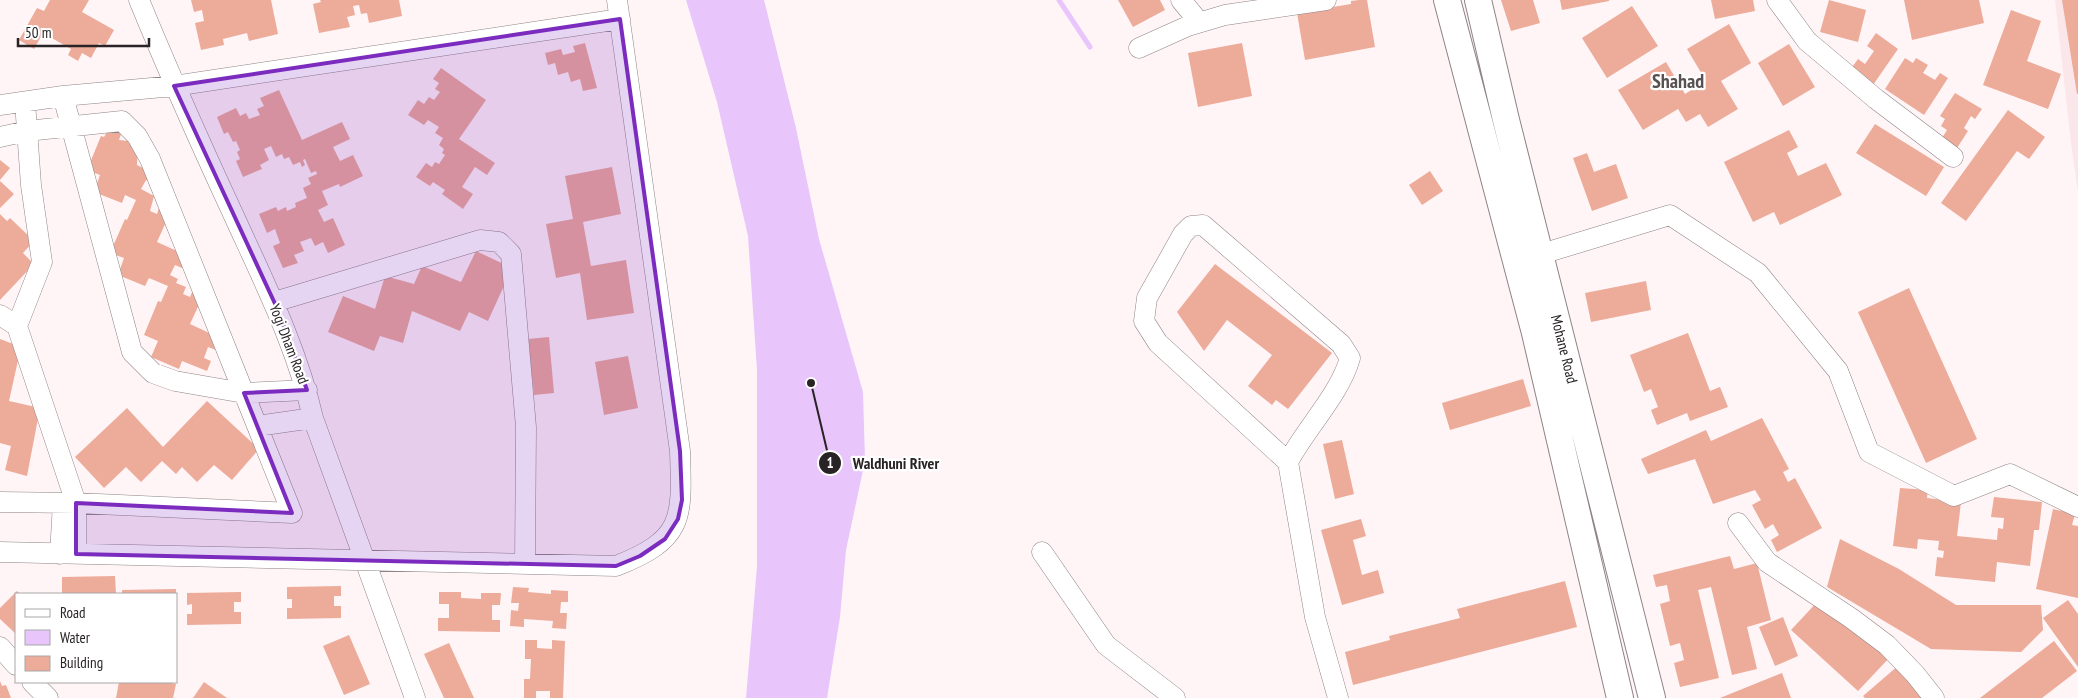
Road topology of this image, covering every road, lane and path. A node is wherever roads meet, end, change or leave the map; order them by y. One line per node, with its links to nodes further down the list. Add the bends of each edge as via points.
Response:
1 (138, 0): 10 (street, Yogi Dham Road)
2 (1180, 0): 8 (street)
3 (1326, 0): 8 (street)
4 (1447, 0): 18 (main road, Mohane Road)
5 (1478, 0): 18 (main road, Mohane Road)
6 (1777, 0): 17 (street, via 1807,41)
7 (619, 10): 10 (street); 35 (street, via 680,451 682,500 678,519 664,539 640,556 616,566)
8 (1199, 22): 9 (street)
9 (1139, 48)
10 (174, 86): 11 (street); 19 (street, Yogi Dham Road)
11 (63, 96): 12 (street); 14 (street)
12 (25, 102): 13 (street); 15 (street)
13 (0, 105)
14 (69, 126): 15 (street); 23 (street, via 122,121 137,136 150,159); 23 (street, via 132,352 153,374 174,381)
15 (27, 131): 16 (street); 21 (street, via 42,262)
16 (0, 138)
17 (1953, 157)
18 (1529, 258): 29 (street, via 1670,215 1758,273 1838,371 1869,452 1954,496 2010,474); 43 (main road, Mohane Road); 44 (main road, Mohane Road)
19 (274, 302): 22 (street, Yogi Dham Road); 35 (street, via 480,240 499,242 511,254 526,427)
20 (0, 315): 21 (street)
21 (17, 326): 28 (street)
22 (307, 390): 23 (street); 24 (street, Yogi Dham Road)
23 (244, 393): 25 (street)
24 (313, 418): 25 (street); 34 (street, Yogi Dham Road)
25 (257, 426): 28 (street, via 292,513)
26 (1288, 462): 26 (street, via 1158,343 1144,321 1147,298 1183,234 1191,226 1203,225 1341,344 1350,358 1346,374); 42 (street, via 1316,617)
27 (0, 502): 28 (street)
28 (69, 503): 33 (street)
29 (2078, 507)
30 (1738, 523): 45 (street, via 1768,562 1887,645)
31 (0, 552): 33 (street)
32 (1042, 552): 41 (street, via 1106,645)
33 (68, 554): 34 (street)
34 (365, 561): 35 (street); 40 (street, Yogi Dham Road)
35 (525, 564)
36 (0, 647): 37 (street)
37 (15, 664)
38 (33, 683): 39 (street)
39 (48, 698)
40 (414, 698)
41 (1176, 698)
42 (1338, 698)
43 (1620, 698)
44 (1652, 698)
45 (1934, 698)

